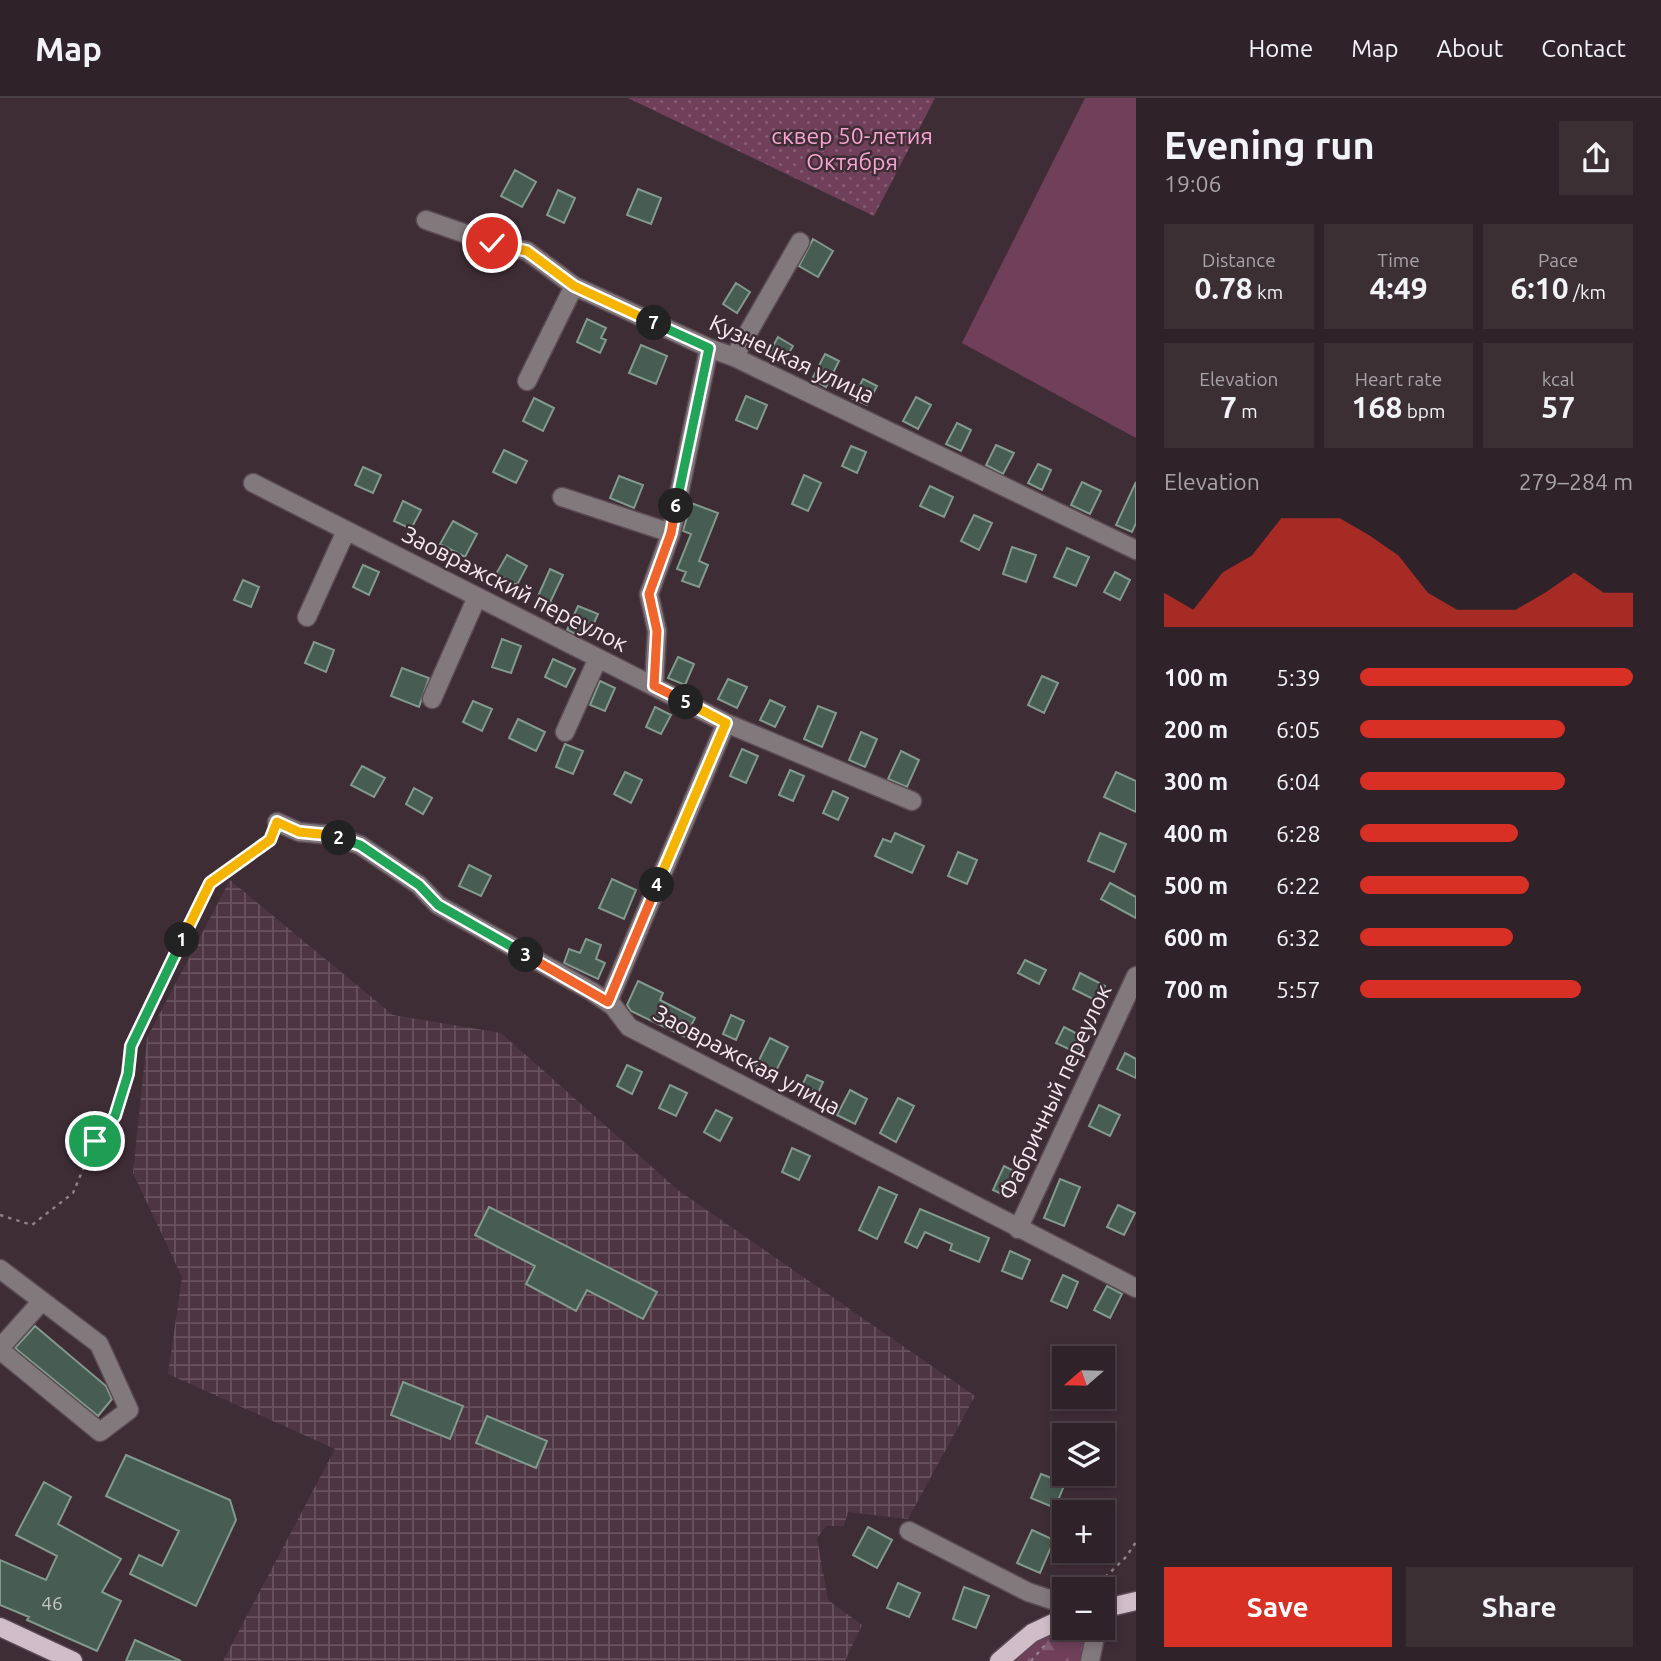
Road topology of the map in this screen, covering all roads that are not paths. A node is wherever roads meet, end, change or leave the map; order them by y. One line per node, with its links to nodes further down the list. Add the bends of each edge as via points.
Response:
1 (426, 220): 3 (street, Кузнецкая улица, via 527,251)
2 (800, 242): 5 (street)
3 (574, 286): 4 (street, Кузнецкая улица); 6 (street)
4 (709, 348): 5 (street, Кузнецкая улица); 10 (street)
5 (734, 357): 11 (street, Кузнецкая улица)
6 (527, 381)
7 (253, 483): 9 (street, Заовражский переулок)
8 (562, 497): 10 (street)
9 (346, 531): 12 (street, Заовражский переулок); 13 (street)
10 (671, 533): 15 (street, via 649,594 657,631)
11 (1136, 550)
12 (477, 597): 14 (street, Заовражский переулок); 16 (street)
13 (307, 617)
14 (598, 658): 15 (street, Заовражский переулок); 18 (street)
15 (654, 686): 17 (street, Заовражский переулок)
16 (432, 699)
17 (726, 723): 19 (street, Заовражский переулок); 22 (street)
18 (565, 732)
19 (912, 801)
20 (277, 822): 22 (street, Заовражская улица, via 299,832 330,835 360,845 419,885 438,905)
21 (1136, 976): 23 (street, Фабричный переулок)
22 (608, 1002): 23 (street, Заовражская улица, via 629,1027)
23 (1018, 1229): 25 (street, Заовражская улица)
24 (0, 1269): 26 (street)
25 (1136, 1288)
26 (42, 1301): 27 (street); 27 (street, via 99,1344 129,1410 100,1433)
27 (0, 1349)
28 (909, 1531): 29 (street)
29 (1052, 1600)
30 (1136, 1601): 31 (main road)
31 (1115, 1606)
32 (1052, 1624): 36 (main road, via 1032,1633)
33 (0, 1627): 35 (main road)
34 (1094, 1640): 37 (street)
35 (73, 1661)
36 (999, 1661)
37 (1090, 1661)

